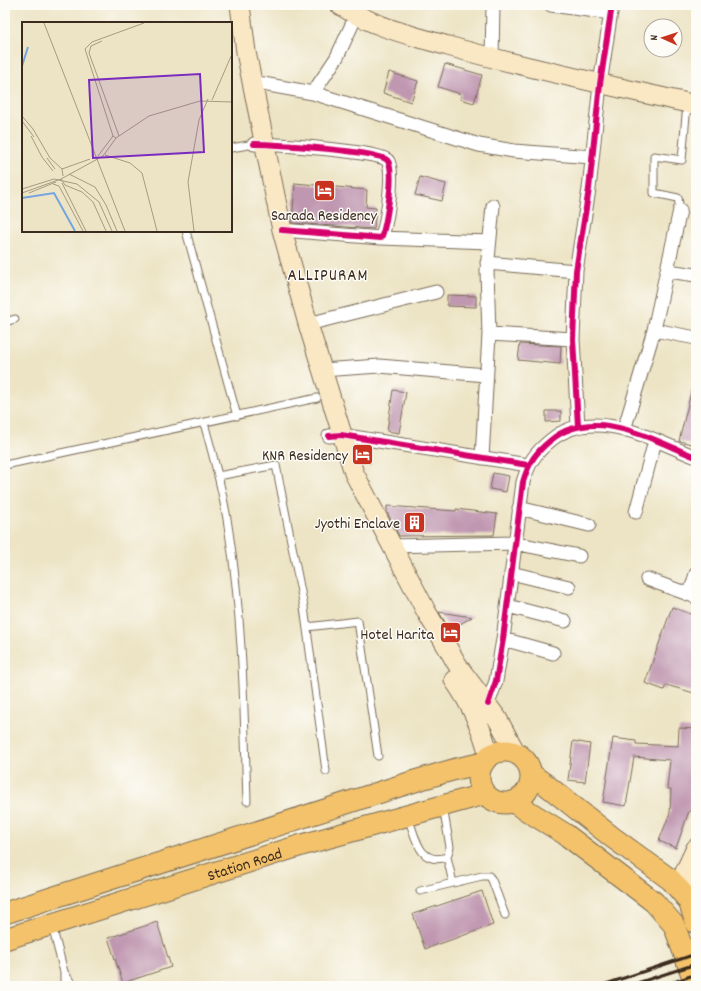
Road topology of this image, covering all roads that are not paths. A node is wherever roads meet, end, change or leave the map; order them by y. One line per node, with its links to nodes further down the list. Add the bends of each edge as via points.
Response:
1 (230, 5): 13 (main road, via 240,77)
2 (240, 5): 9 (main road)
3 (340, 5): 7 (main road)
4 (493, 5): 8 (street)
5 (551, 5): 6 (street)
6 (612, 9): 10 (street)
7 (356, 16): 8 (main road, via 377,25); 11 (street, via 337,57)
8 (492, 59): 10 (main road)
9 (252, 82): 11 (street); 13 (main road)
10 (600, 84): 12 (main road); 15 (street)
11 (313, 93): 15 (street, via 480,145 514,151)
12 (692, 104): 17 (lane, via 682,160 654,156 654,193 678,198)
13 (259, 144): 14 (lane); 18 (main road); 20 (street, via 338,150 383,157 387,160 390,165 390,187); 36 (main road, via 285,282)
14 (232, 148)
15 (592, 157): 23 (street)
16 (493, 206): 21 (street)
17 (680, 210): 24 (street)
18 (282, 230): 20 (street); 29 (main road)
19 (186, 232): 37 (lane)
20 (381, 238): 21 (street)
21 (489, 242): 22 (street)
22 (487, 263): 23 (street); 31 (street)
23 (576, 271): 33 (street)
24 (668, 271): 25 (street); 30 (street)
25 (696, 275)
26 (436, 292): 29 (street)
27 (16, 319): 28 (lane)
28 (5, 322)
29 (308, 324): 34 (main road)
30 (654, 330): 32 (street); 40 (street)
31 (489, 334): 33 (street); 35 (street)
32 (696, 338)
33 (573, 339): 39 (street)
34 (322, 370): 35 (street, via 379,366); 41 (main road)
35 (486, 375): 44 (street)
36 (317, 398): 37 (lane); 41 (main road)
37 (237, 416): 38 (lane)
38 (204, 423): 45 (lane); 47 (lane)
39 (578, 426): 40 (street, via 602,425); 46 (street, via 556,436)
40 (624, 430): 42 (street)
41 (335, 435): 44 (street); 52 (main road, via 347,454 363,494); 67 (main road, via 348,486 359,512 415,619 474,711 485,737)
42 (656, 441): 43 (street); 49 (street)
43 (696, 457)
44 (482, 458): 46 (street)
45 (5, 465)
46 (528, 465): 48 (street)
47 (218, 476): 61 (lane, via 276,465); 71 (lane, via 235,578 244,698)
48 (519, 508): 50 (street); 51 (street)
49 (636, 512)
50 (589, 524)
51 (514, 543): 52 (street); 53 (street); 54 (street)
52 (391, 546): 64 (main road, via 446,647)
53 (579, 556)
54 (512, 573): 57 (street); 59 (street)
55 (696, 574): 58 (street)
56 (647, 579): 58 (street)
57 (569, 587)
58 (693, 595)
59 (508, 606): 60 (street); 62 (street)
60 (565, 621)
61 (307, 627): 66 (lane, via 358,621); 68 (lane)
62 (503, 639): 63 (street); 64 (street, via 496,681)
63 (553, 653)
64 (488, 704): 65 (main road)
65 (516, 754): 67 (main road, via 498,752); 69 (main road, via 526,762)
66 (378, 756)
67 (486, 760): 70 (main road, via 479,773 480,784); 80 (main road, Station Road)
68 (326, 771)
69 (531, 774): 72 (main road, via 529,786 523,796); 79 (main road, via 671,880)
70 (485, 794): 72 (main road, via 503,803); 73 (main road, Station Road)
71 (247, 801)
72 (513, 802): 83 (main road, via 565,834 654,902)
73 (443, 805): 74 (main road, Station Road); 76 (lane, via 450,847)
74 (407, 815): 76 (lane, via 419,847 426,856 437,860); 82 (main road, Station Road, via 302,845)
75 (696, 848): 79 (main road)
76 (447, 857): 77 (lane)
77 (453, 884): 78 (lane); 81 (lane, via 489,876)
78 (420, 892)
79 (691, 905)
80 (5, 913)
81 (505, 915)
82 (52, 924): 84 (main road, Station Road); 85 (lane)
83 (674, 925): 88 (main road, via 673,950); 89 (main road)
84 (5, 939)
85 (64, 972): 86 (lane); 87 (lane)
86 (64, 986)
87 (73, 986)
88 (685, 986)
89 (696, 986)

